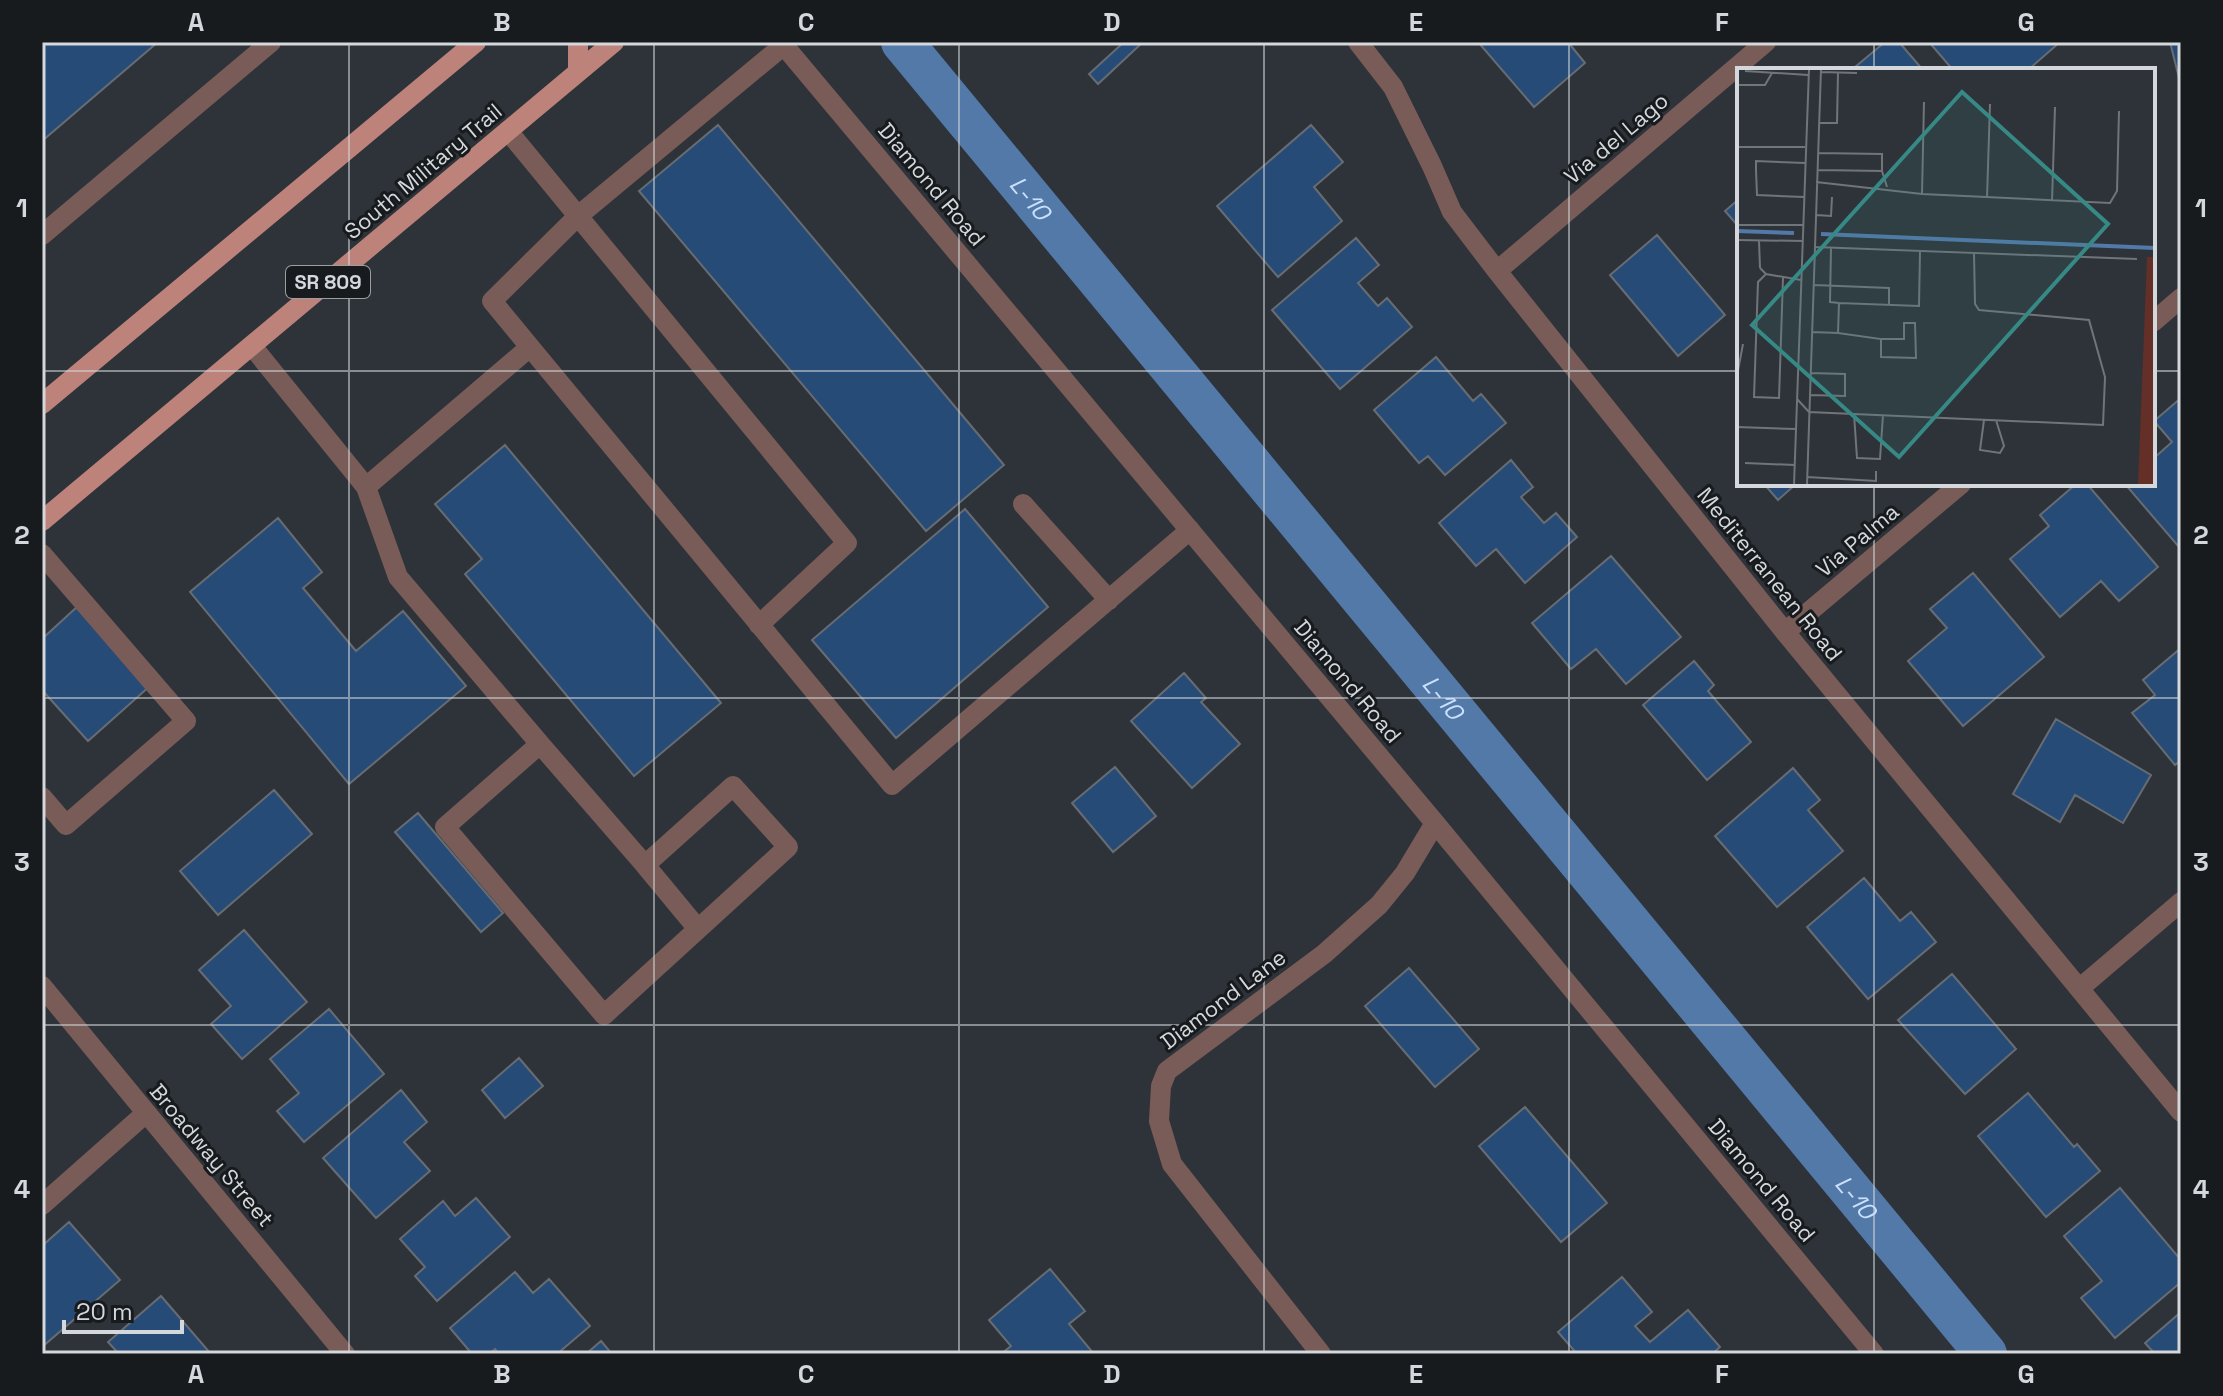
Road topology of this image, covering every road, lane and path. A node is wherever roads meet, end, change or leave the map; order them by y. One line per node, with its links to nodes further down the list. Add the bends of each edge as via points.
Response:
1 (271, 42): 11 (street)
2 (578, 42): 8 (main road)
3 (614, 42): 8 (main road, South Military Trail / SR 809)
4 (1766, 42): 12 (street, Via del Lago)
5 (473, 43): 17 (main road)
6 (782, 44): 10 (street); 22 (street, Diamond Road)
7 (1366, 45): 12 (street, Mediterranean Road, via 1393,87 1452,212)
8 (578, 72): 9 (main road, South Military Trail / SR 809)
9 (508, 131): 10 (street); 15 (main road, South Military Trail / SR 809)
10 (578, 216): 16 (street, via 492,301); 25 (street, via 847,543)
11 (42, 235)
12 (1497, 271): 26 (street, Mediterranean Road)
13 (2181, 298): 14 (street)
14 (2155, 320)
15 (252, 346): 19 (street); 21 (main road, South Military Trail / SR 809)
16 (530, 347): 19 (street); 25 (street)
17 (42, 404)
18 (1959, 486): 26 (street, Via Palma)
19 (366, 487): 27 (street, via 398,577)
20 (1023, 504): 24 (street)
21 (42, 521)
22 (1190, 530): 24 (street); 29 (street, Diamond Road)
23 (42, 554): 28 (street, via 186,721 66,825)
24 (1109, 600): 25 (street, via 892,785)
25 (759, 625)
26 (1785, 632): 34 (street, Mediterranean Road)
27 (540, 744): 30 (street); 32 (street, via 445,827 604,1015)
28 (42, 797)
29 (1435, 823): 39 (street, Diamond Lane, via 1379,905 1324,954 1167,1071 1161,1086 1159,1121 1172,1164); 40 (street, Diamond Road)
30 (645, 865): 32 (street); 32 (street, via 733,786 788,847)
31 (2181, 902): 34 (street)
32 (698, 929)
33 (42, 986): 36 (street, Broadway Street)
34 (2080, 988): 35 (street, Mediterranean Road)
35 (2181, 1112)
36 (146, 1113): 37 (street); 38 (street, Broadway Street)
37 (42, 1205)
38 (345, 1354)
39 (1321, 1354)
40 (1874, 1354)

